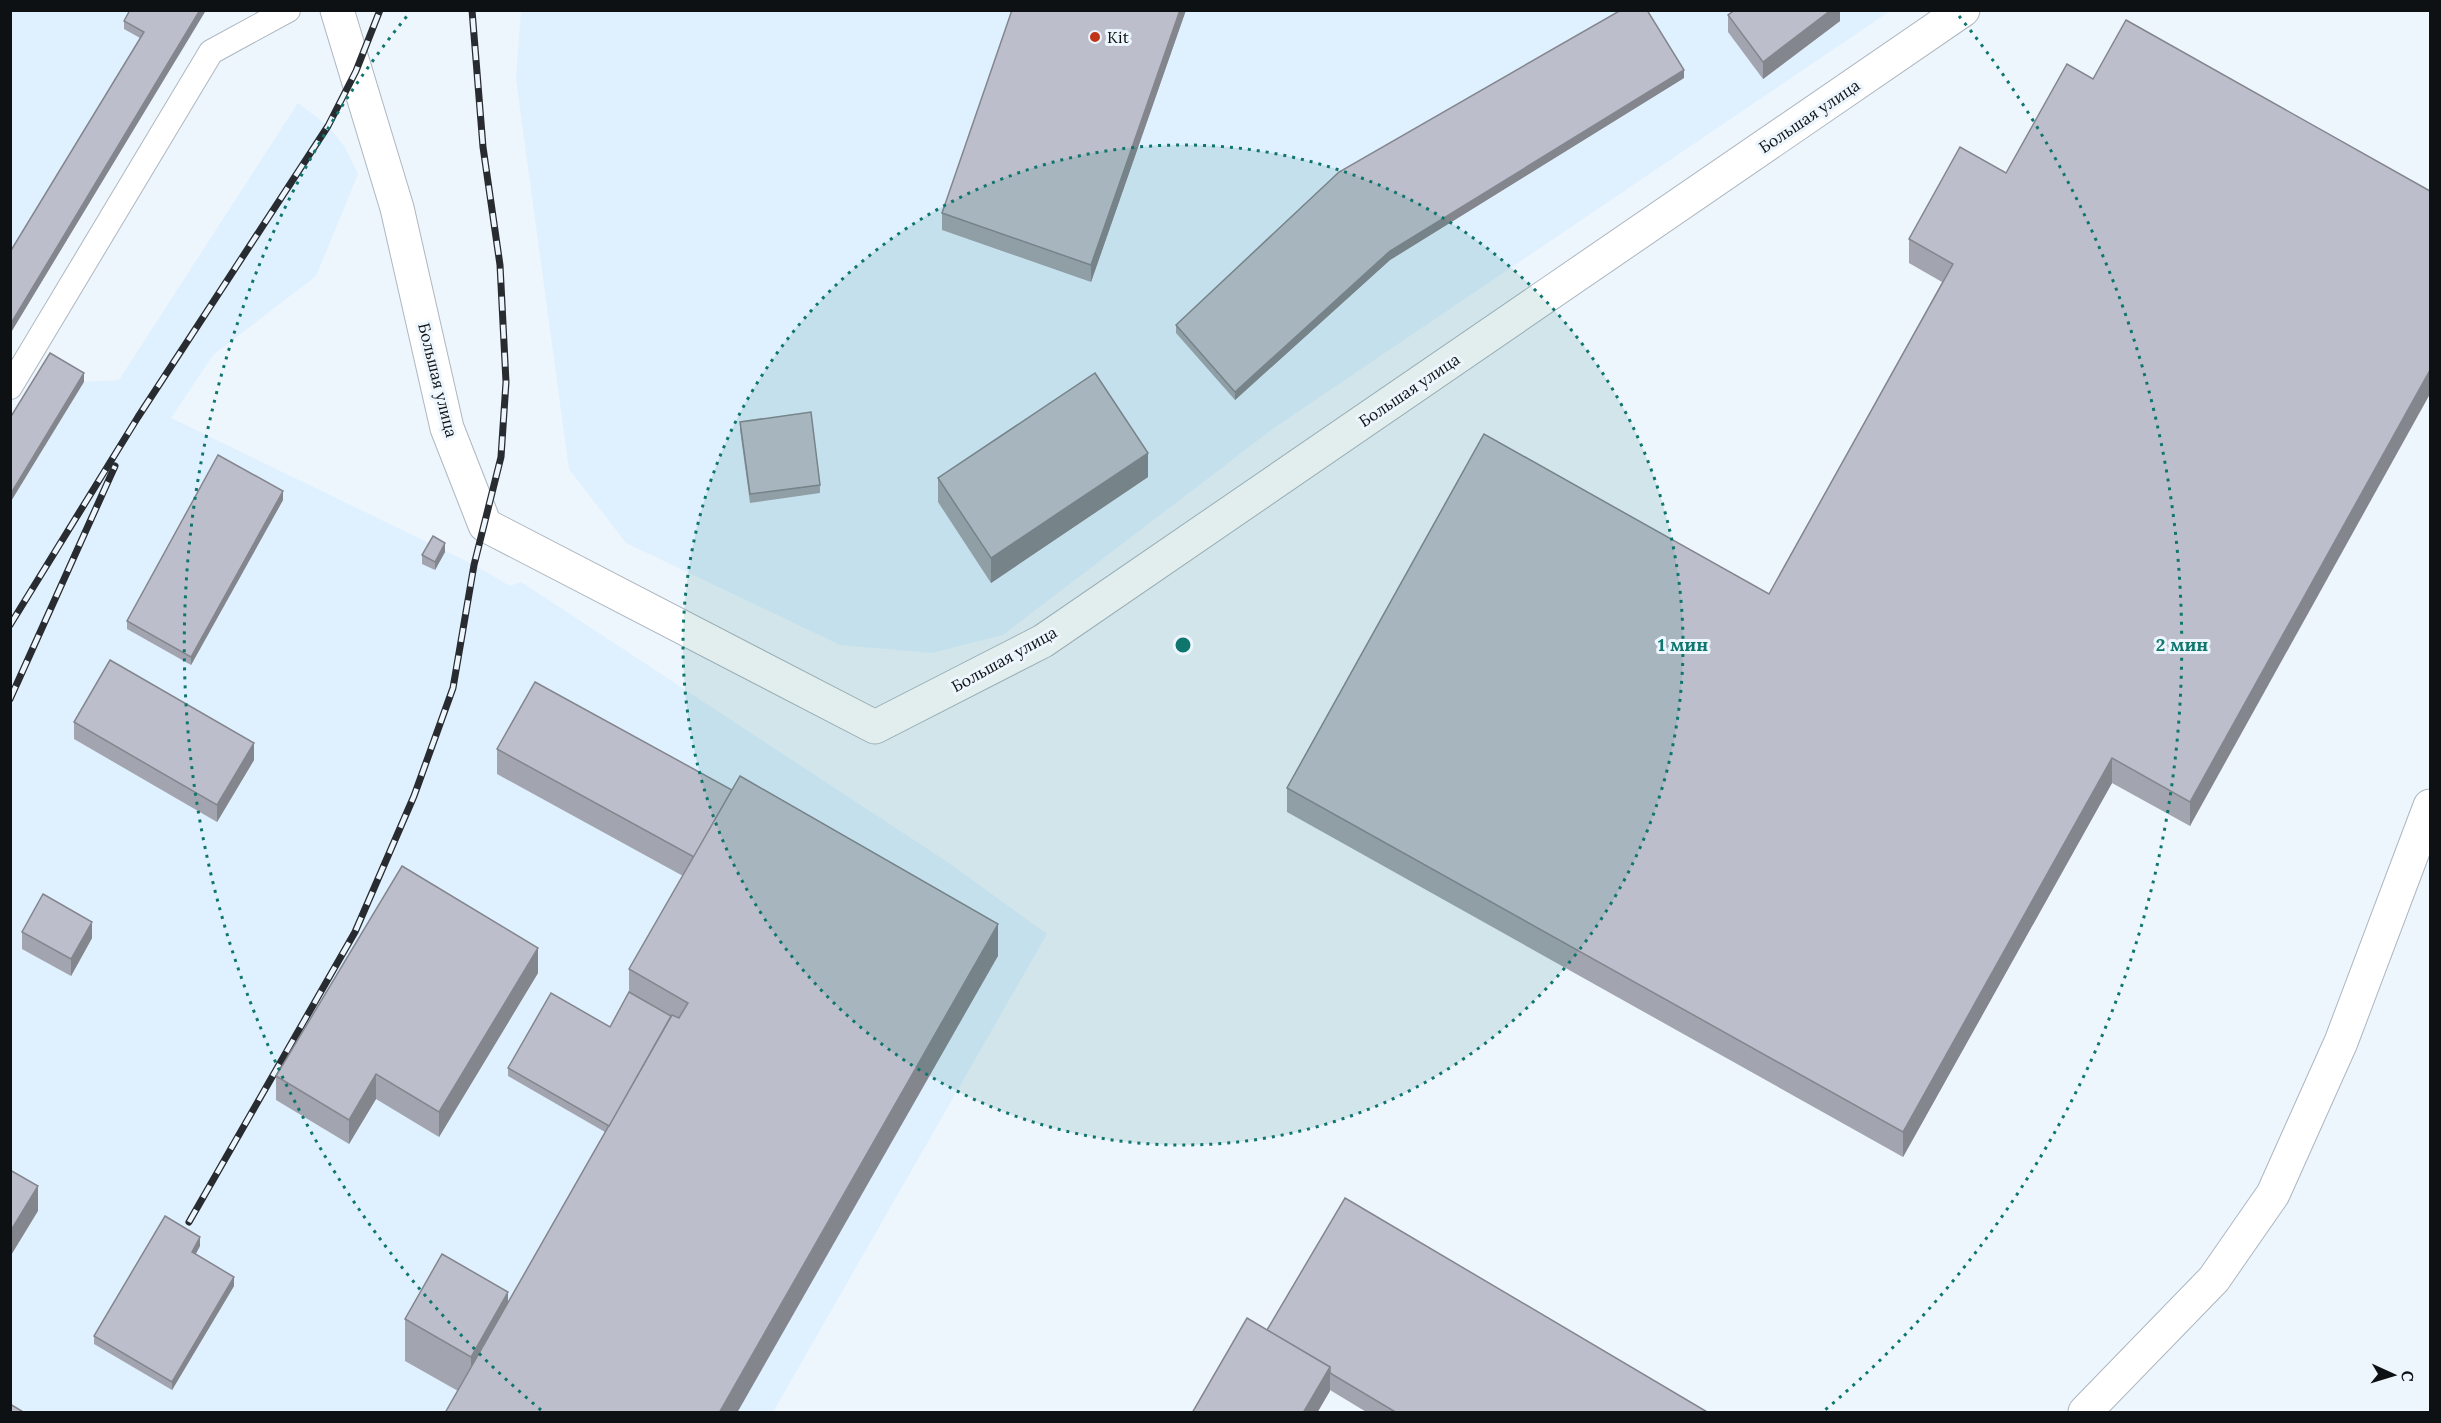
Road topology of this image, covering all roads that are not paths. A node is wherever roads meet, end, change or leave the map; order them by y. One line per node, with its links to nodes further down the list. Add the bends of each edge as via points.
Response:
1 (288, 10): 4 (lane, via 211,52)
2 (337, 10): 3 (street, Большая улица, via 397,208 447,428 485,525 875,728 1043,641)
3 (1963, 10)
4 (10, 387)
5 (2430, 806): 6 (street, via 2341,1042 2273,1194 2214,1279)
6 (2085, 1413)

